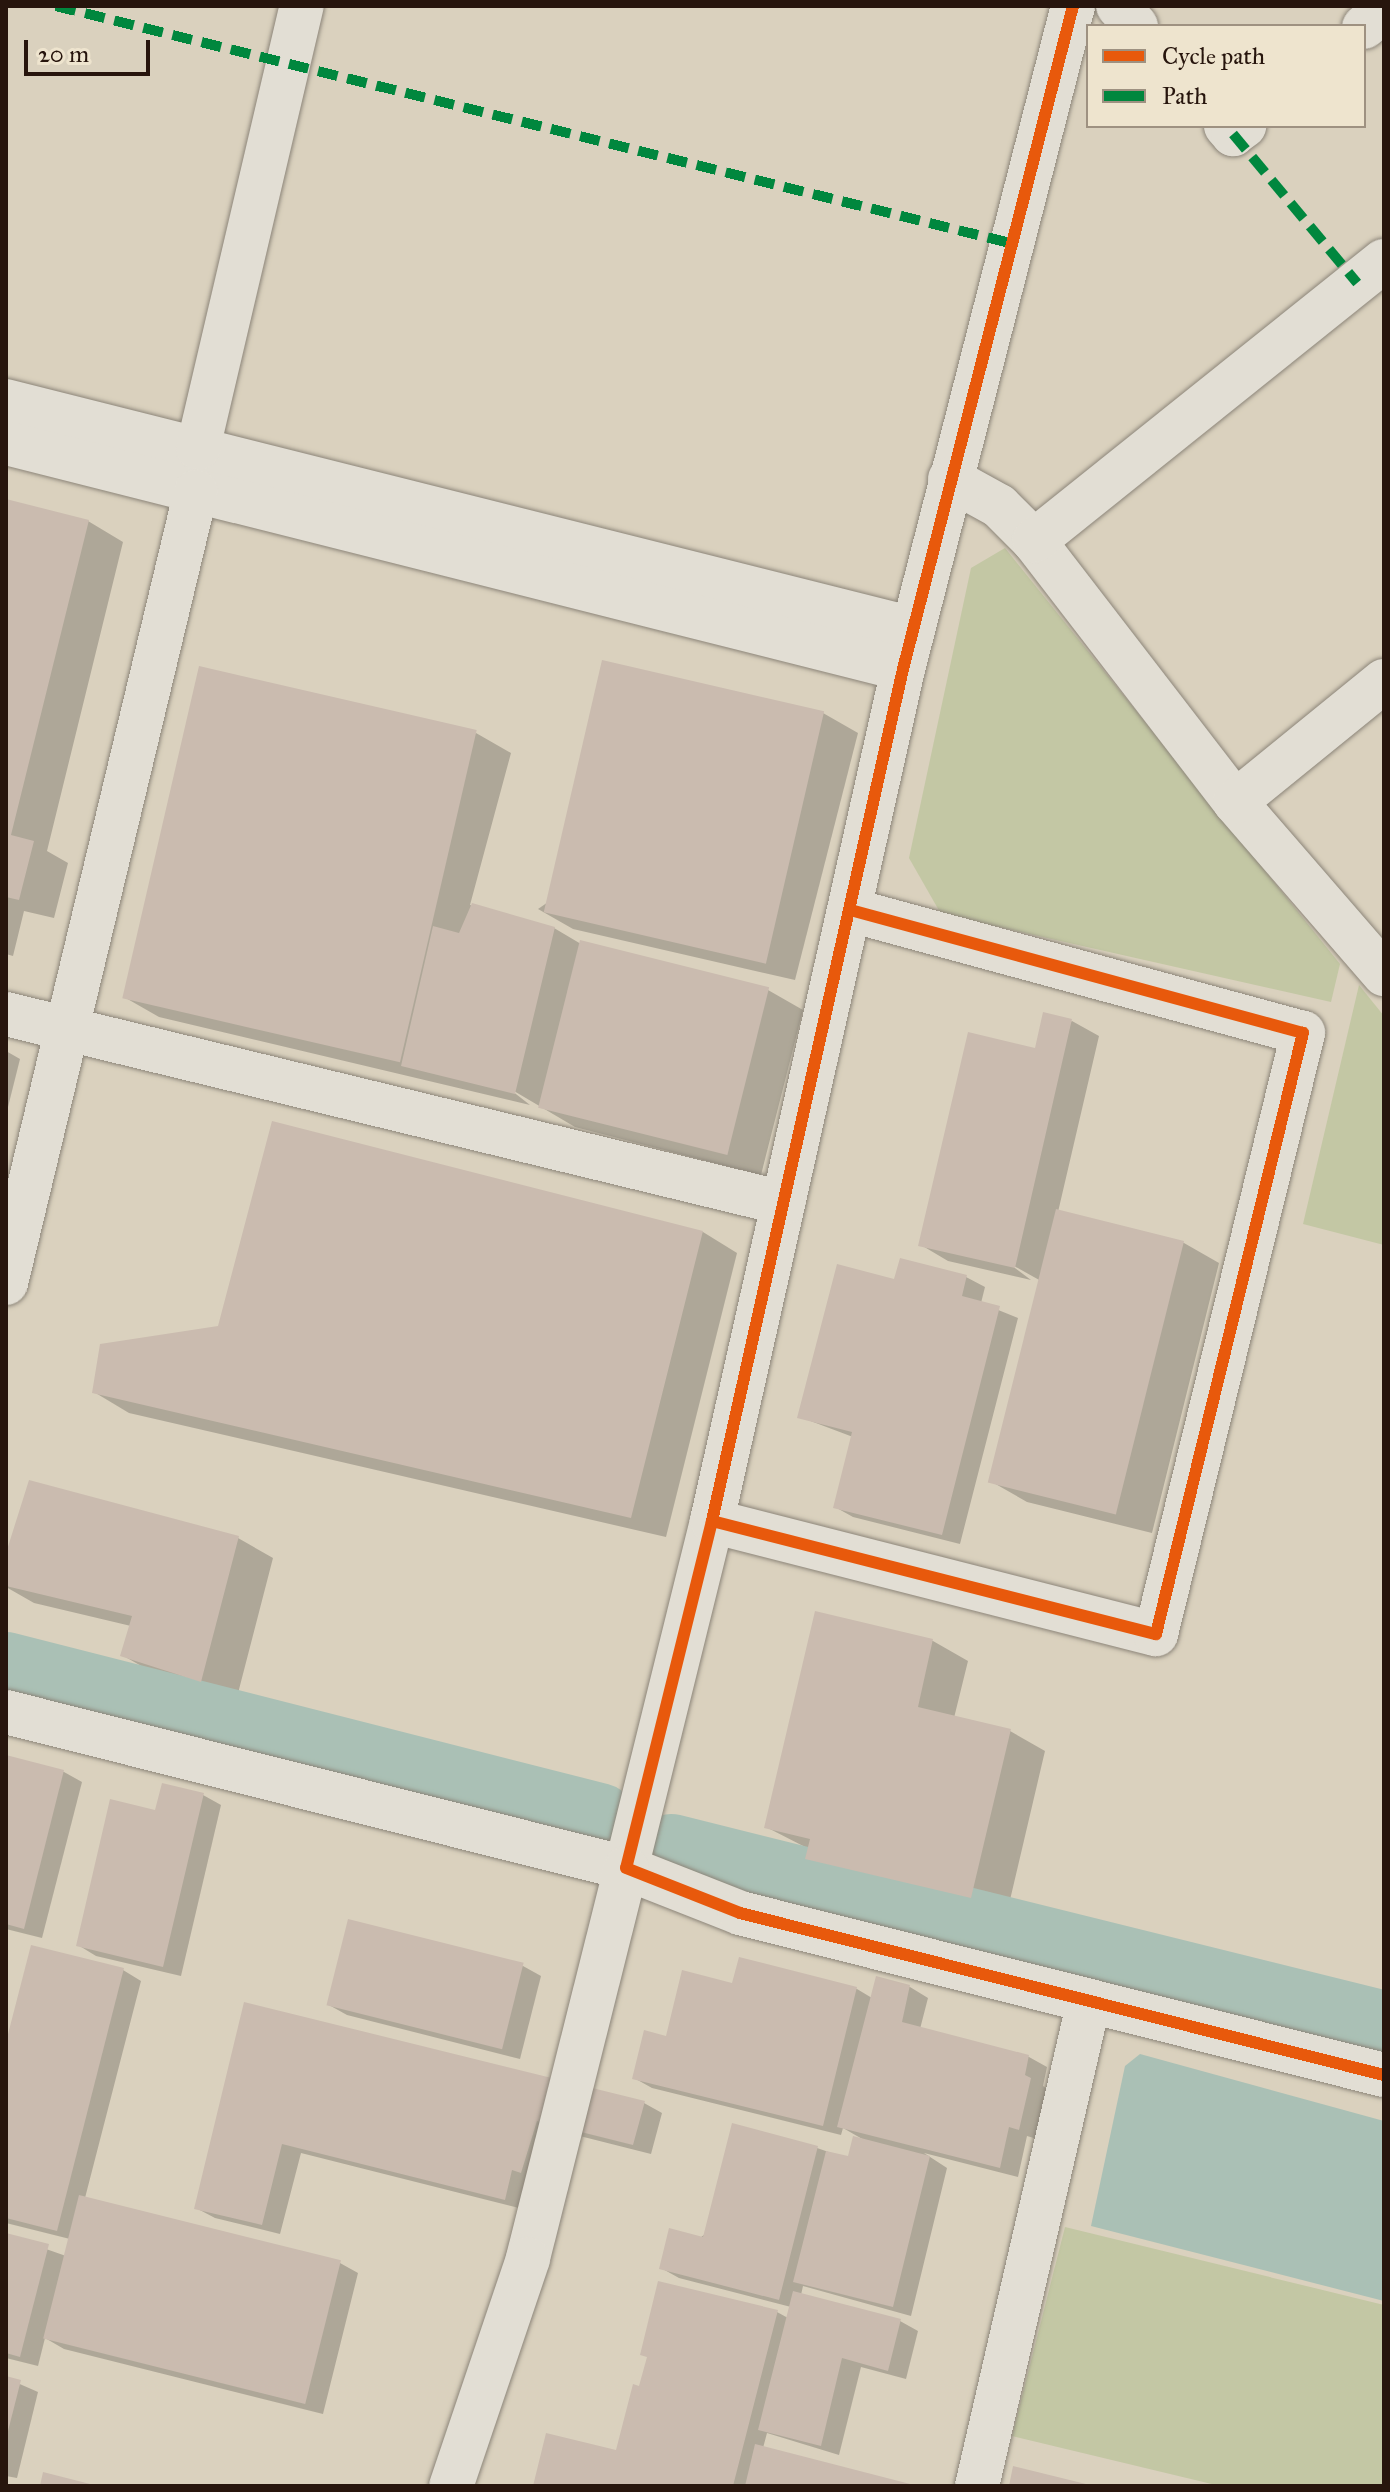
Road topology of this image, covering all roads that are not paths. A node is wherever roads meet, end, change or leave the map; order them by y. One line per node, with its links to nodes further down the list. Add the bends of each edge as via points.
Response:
1 (302, 6): 10 (street)
2 (1073, 6): 11 (street)
3 (1118, 6): 5 (street)
4 (1384, 10): 6 (street)
5 (1134, 24)
6 (1366, 25)
7 (1384, 261): 13 (street)
8 (6, 401): 10 (street)
9 (6, 443): 12 (street)
10 (198, 448): 14 (street)
11 (950, 479): 13 (street, via 999,506); 14 (street)
12 (196, 491): 14 (street); 20 (street)
13 (1034, 541): 16 (street)
14 (908, 649): 17 (street)
15 (1384, 681): 16 (street)
16 (1235, 802): 18 (street)
17 (849, 910): 21 (street); 23 (street, via 1303,1033 1156,1634)
18 (1384, 974)
19 (6, 1014): 20 (street)
20 (67, 1029): 21 (street); 22 (street)
21 (783, 1203): 23 (street)
22 (6, 1283)
23 (712, 1521): 25 (street)
24 (6, 1712): 25 (street)
25 (626, 1868): 26 (street, via 740,1913); 28 (street, via 528,2259)
26 (1089, 2001): 27 (street); 29 (street)
27 (1384, 2075)
28 (451, 2486)
29 (977, 2486)

